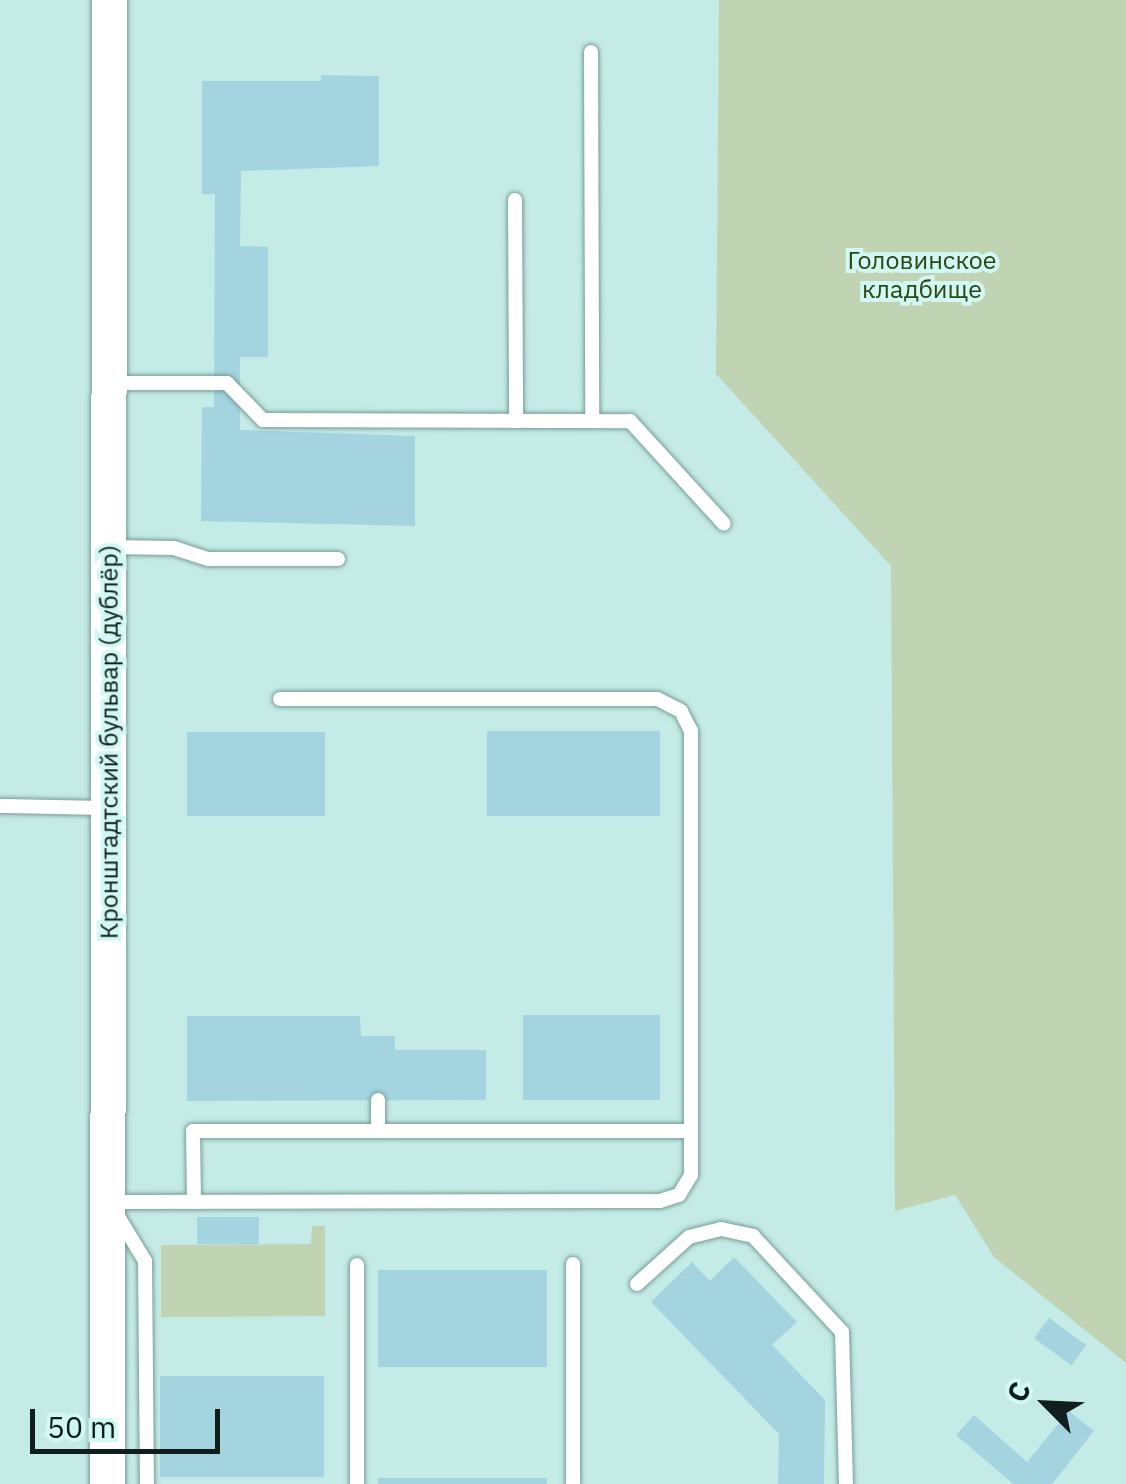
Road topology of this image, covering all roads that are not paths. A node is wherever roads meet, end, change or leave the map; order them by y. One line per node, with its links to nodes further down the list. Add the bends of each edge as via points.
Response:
1 (109, 0): 4 (street, Кронштадтский бульвар (дублёр))
2 (591, 52): 6 (lane)
3 (515, 200): 5 (lane)
4 (110, 383): 5 (lane, via 227,383 263,420); 8 (street, Кронштадтский бульвар (дублёр))
5 (516, 421): 6 (lane)
6 (592, 421): 7 (lane, via 630,421)
7 (724, 524)
8 (110, 548): 9 (lane, via 174,548 208,559); 12 (street, Кронштадтский бульвар (дублёр))
9 (338, 559)
10 (280, 700): 14 (lane, via 657,699 681,711 691,731)
11 (0, 806): 12 (lane)
12 (110, 808): 16 (street, Кронштадтский бульвар (дублёр))
13 (378, 1100): 15 (lane)
14 (691, 1130): 15 (lane); 17 (lane, via 691,1175 679,1196 660,1201)
15 (378, 1131): 17 (lane, via 194,1131)
16 (108, 1202): 17 (lane); 21 (street, Кронштадтский бульвар (дублёр)); 22 (lane, via 145,1261)
17 (194, 1202)
18 (357, 1264): 23 (lane)
19 (573, 1264): 24 (lane)
20 (637, 1284): 25 (lane, via 690,1237 721,1229 754,1236 842,1332)
21 (108, 1484)
22 (146, 1484)
23 (357, 1484)
24 (573, 1484)
25 (846, 1484)

